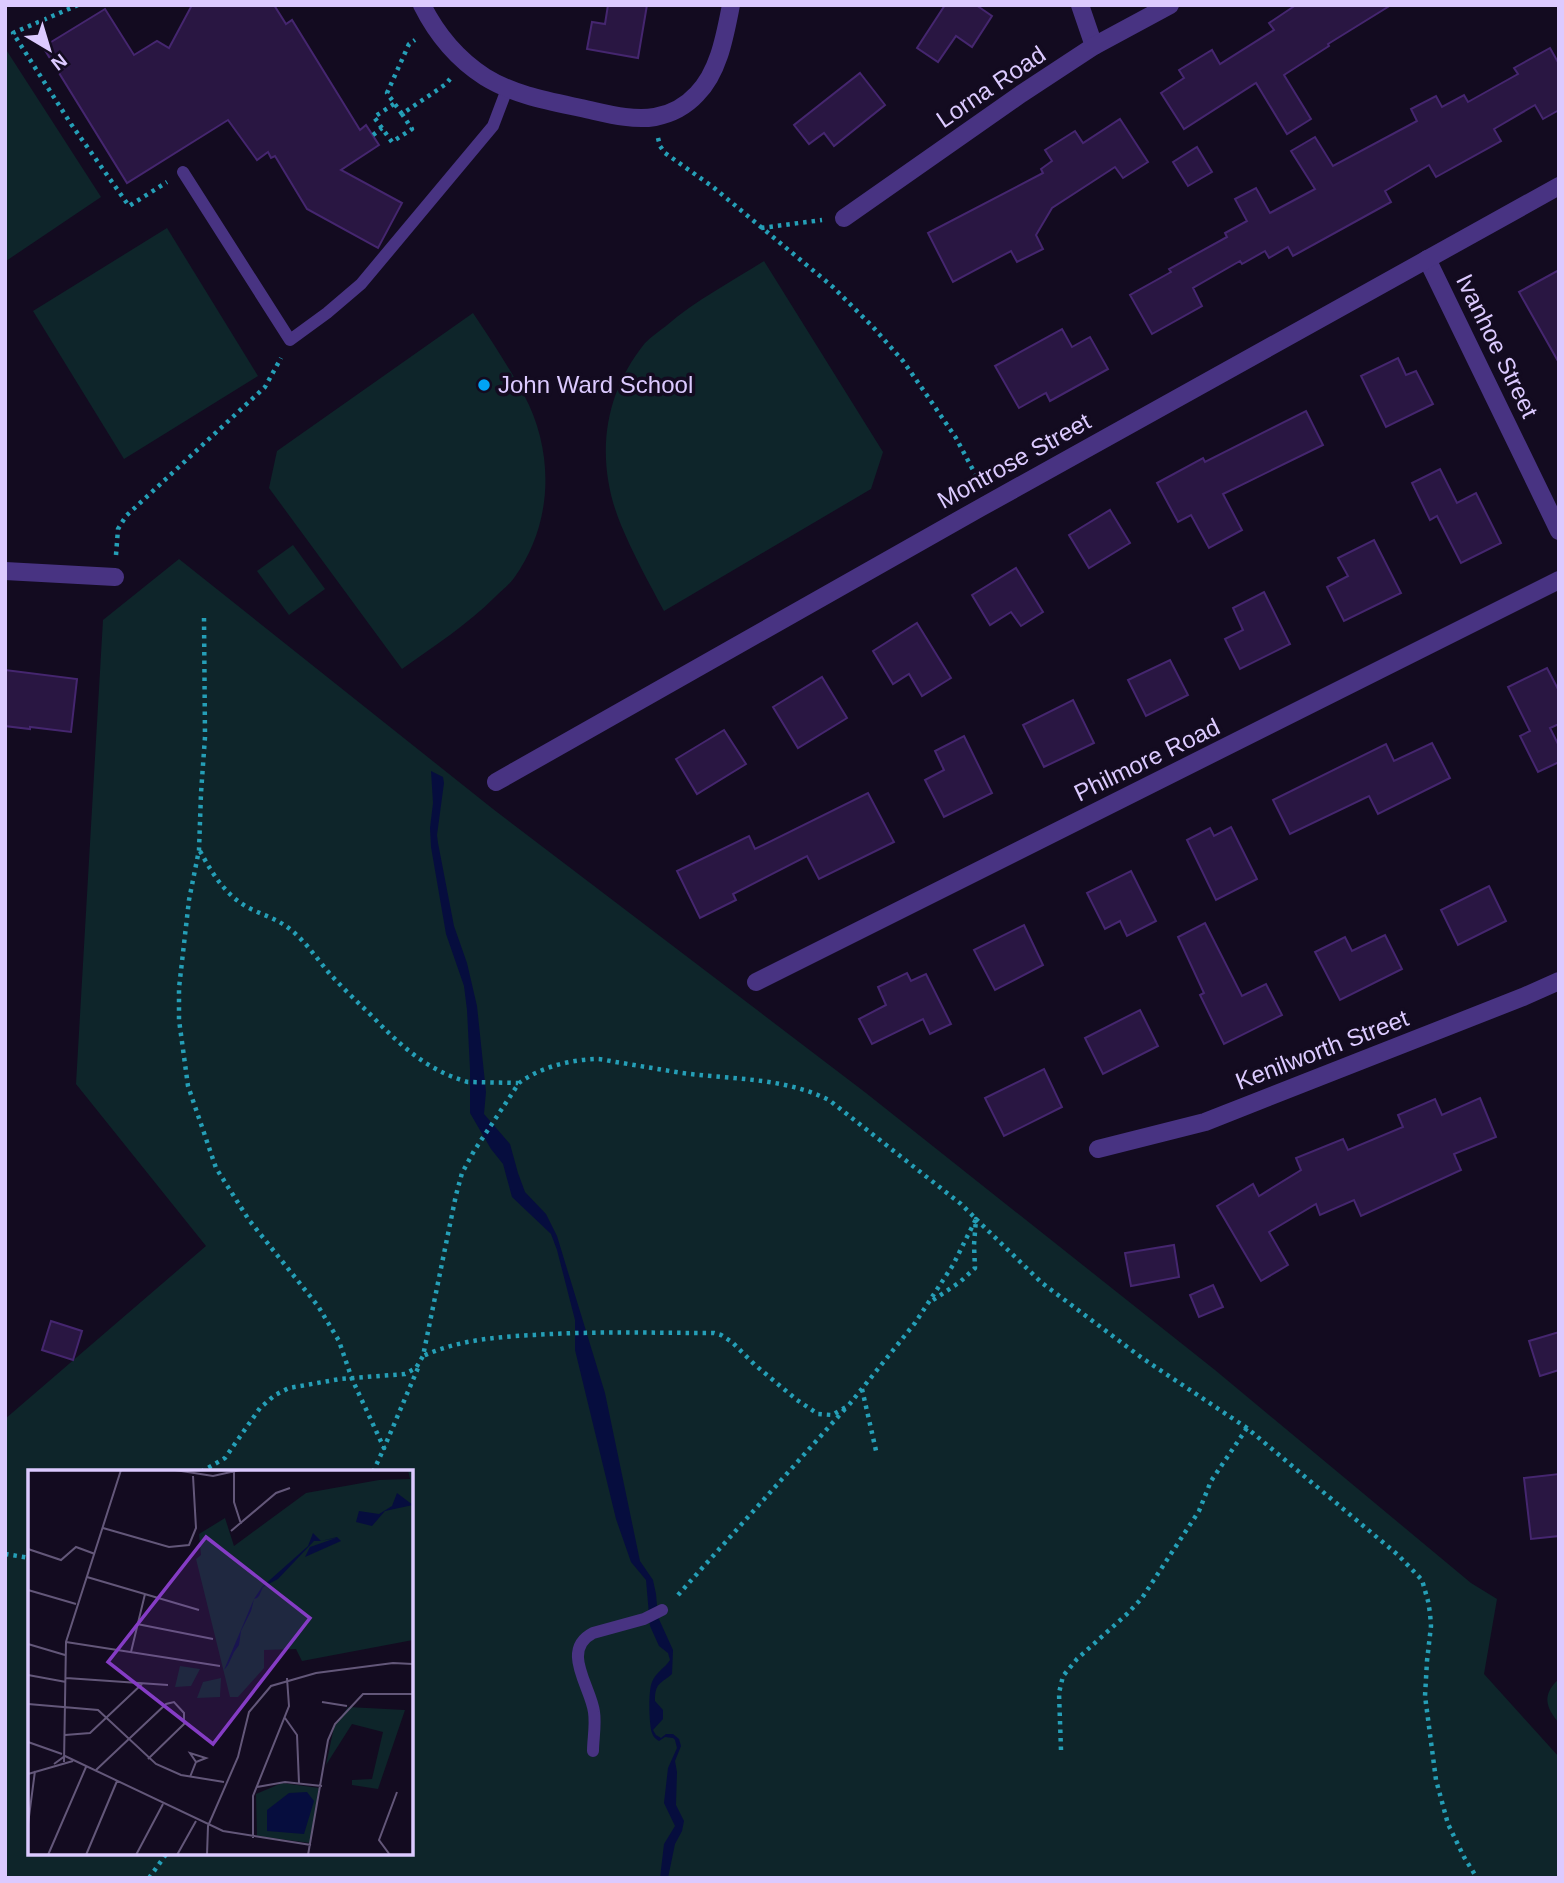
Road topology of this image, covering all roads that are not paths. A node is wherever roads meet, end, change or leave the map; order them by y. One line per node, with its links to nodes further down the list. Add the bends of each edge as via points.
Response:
1 (422, 5): 6 (street, via 451,50)
2 (731, 5): 6 (street, via 714,69 699,93 677,110 629,117)
3 (1080, 5): 5 (street)
4 (1170, 5): 5 (street, Lorna Road)
5 (1094, 46): 9 (street, Lorna Road)
6 (507, 89): 7 (lane, via 493,126 362,284 290,340)
7 (183, 172)
8 (1559, 186): 10 (street, Montrose Street)
9 (844, 218)
10 (1427, 259): 11 (street, Ivanhoe Street); 15 (street, Montrose Street)
11 (1559, 531)
12 (5, 571): 13 (street)
13 (115, 577)
14 (1559, 580): 17 (street, Philmore Road)
15 (496, 782)
16 (1559, 981): 18 (street, Kenilworth Street, via 1205,1122)
17 (756, 982)
18 (1098, 1149)
19 (662, 1610): 20 (lane, via 593,1633 581,1643 578,1663 594,1713)
20 (593, 1751)

